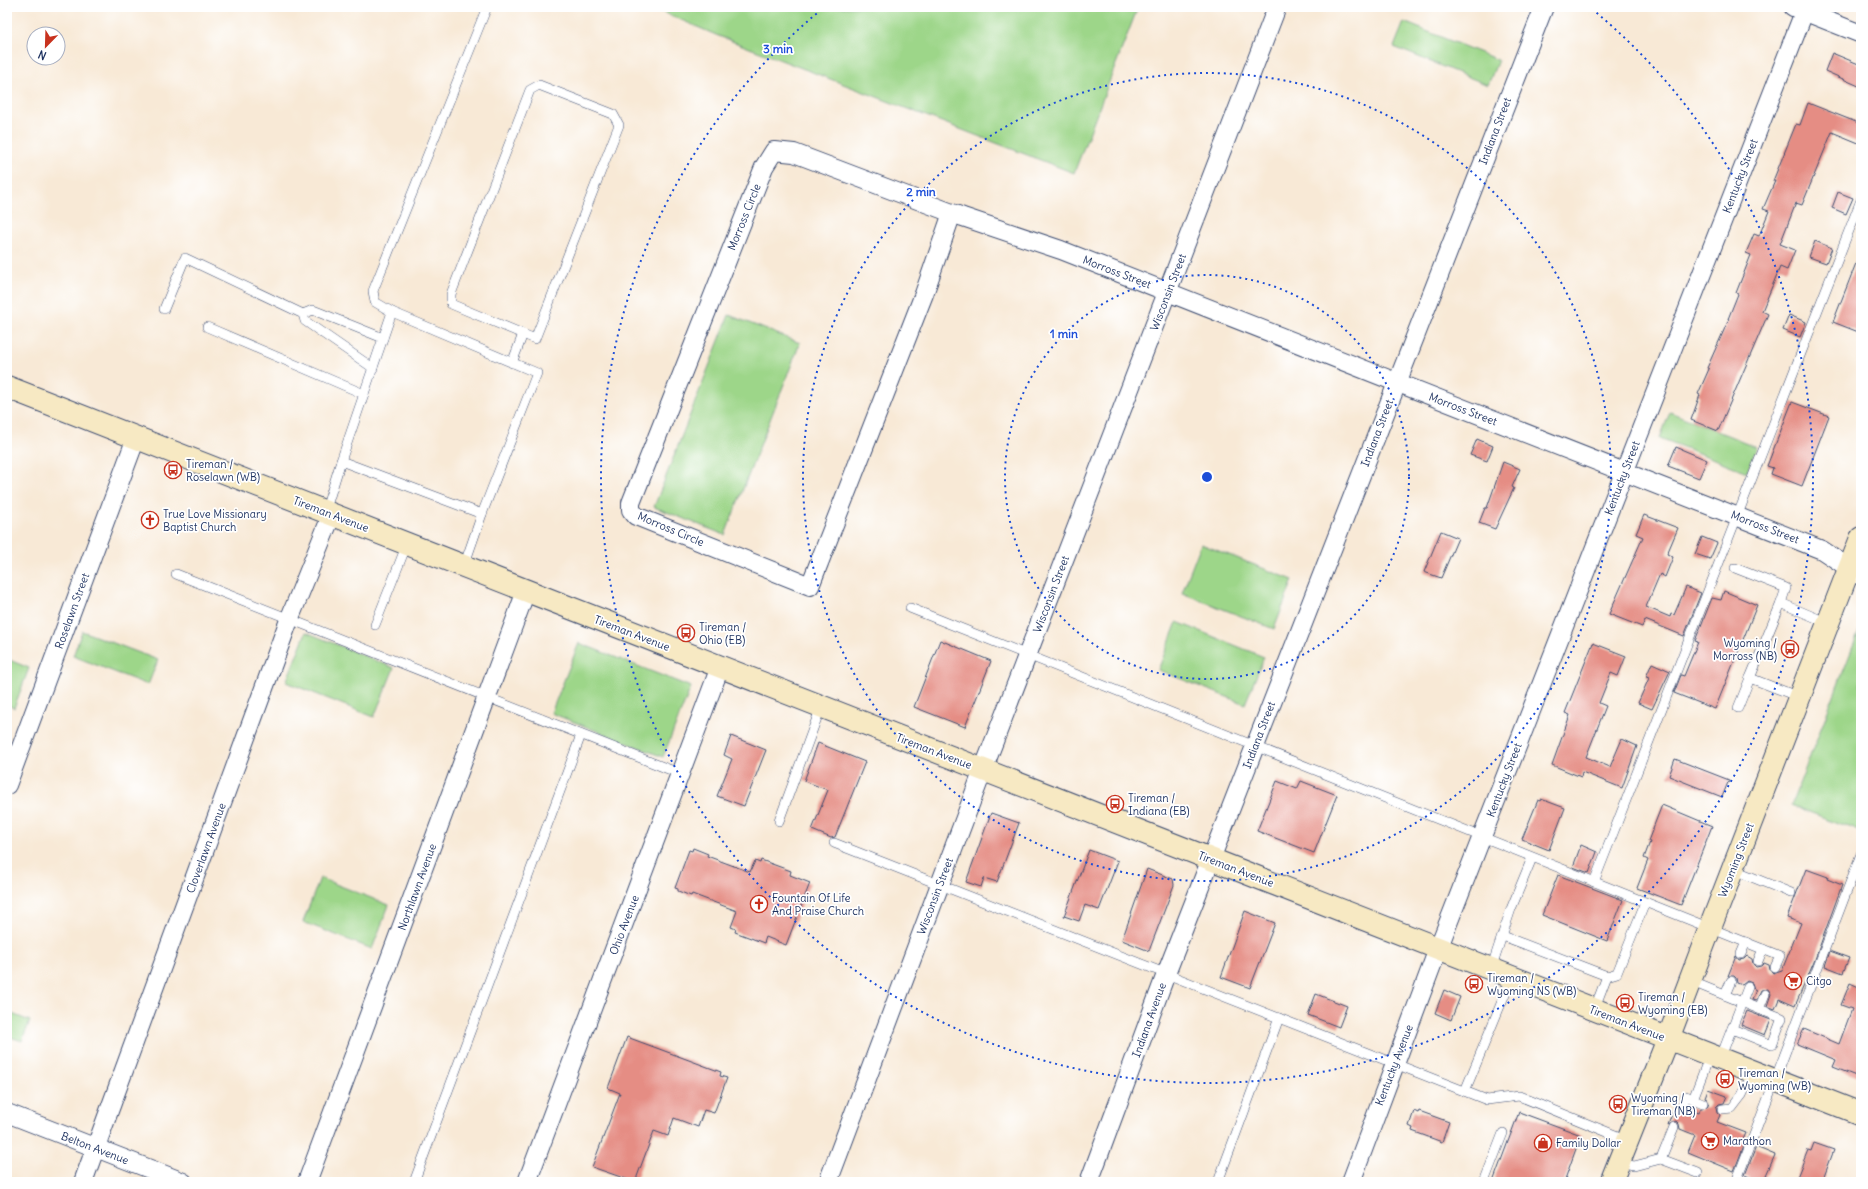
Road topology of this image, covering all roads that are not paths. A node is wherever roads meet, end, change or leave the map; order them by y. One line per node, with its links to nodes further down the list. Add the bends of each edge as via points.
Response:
1 (487, 7): 11 (lane, via 373,291 375,302)
2 (1277, 7): 9 (street, Wisconsin Street)
3 (1544, 7): 18 (street, Indiana Street)
4 (1801, 9): 5 (street); 23 (street, Kentucky Street)
5 (1861, 34)
6 (1861, 200): 26 (lane)
7 (952, 213): 7 (street, Morross Circle, via 924,294 810,586 636,516 631,510 631,503 764,167 774,151 794,153); 8 (street, Morross Circle)
8 (1061, 250): 9 (street, Morross Street)
9 (1168, 292): 18 (street, Morross Street); 39 (street, Wisconsin Street)
10 (164, 309): 12 (lane, via 185,258)
11 (392, 312): 15 (lane); 16 (lane)
12 (303, 314): 15 (lane, via 313,310); 17 (lane, via 305,321)
13 (207, 327): 20 (lane)
14 (524, 334): 14 (lane, via 535,339 619,125 613,114 539,85 530,90 451,294 451,304); 16 (lane)
15 (383, 338): 17 (lane)
16 (512, 363): 25 (lane, via 537,373)
17 (373, 368): 20 (lane)
18 (1396, 383): 23 (street, Morross Street); 47 (street, Indiana Street)
19 (7, 387): 21 (street, Tireman Avenue)
20 (364, 394): 22 (lane)
21 (136, 438): 24 (street, Tireman Avenue); 50 (street, Roselawn Street)
22 (341, 461): 24 (lane); 25 (lane)
23 (1624, 472): 26 (street, Morross Street); 52 (street, Kentucky Street)
24 (328, 513): 28 (street, Tireman Avenue); 36 (street, Cloverlawn Avenue)
25 (482, 514): 29 (lane)
26 (1738, 517): 31 (street, Morross Street, via 1826,551); 58 (lane)
27 (1861, 538): 31 (street, Wyoming Street)
28 (407, 544): 29 (street, Tireman Avenue); 38 (lane)
29 (464, 566): 33 (street, Tireman Avenue)
30 (1735, 568): 34 (lane, via 1786,588)
31 (1855, 572): 37 (street, Wyoming Street)
32 (176, 574): 36 (lane)
33 (526, 591): 40 (street, Tireman Avenue); 43 (street, Northlawn Avenue)
34 (1780, 602): 37 (lane); 41 (lane)
35 (910, 608): 39 (lane)
36 (289, 620): 43 (lane); 101 (street, Cloverlawn Avenue)
37 (1828, 623): 42 (street, Wyoming Street)
38 (375, 625)
39 (1027, 656): 47 (lane); 48 (street, Wisconsin Street)
40 (720, 667): 44 (street, Tireman Avenue); 49 (street, Ohio Avenue)
41 (1750, 678): 42 (lane); 45 (lane)
42 (1799, 697): 57 (street, Wyoming Street)
43 (487, 698): 46 (lane); 107 (street, Northlawn Avenue)
44 (821, 707): 48 (street, Tireman Avenue); 51 (lane)
45 (1738, 708)
46 (581, 735): 49 (lane); 108 (lane)
47 (1254, 747): 52 (lane); 56 (street, Indiana Street)
48 (983, 770): 56 (street, Tireman Avenue); 59 (street, Wisconsin Street)
49 (680, 774): 109 (street, Ohio Avenue)
50 (7, 785)
51 (779, 821)
52 (1482, 837): 55 (lane); 65 (street, Kentucky Street)
53 (834, 843): 59 (lane)
54 (1861, 854): 86 (lane)
55 (1532, 858): 58 (lane); 63 (lane)
56 (1210, 859): 65 (street, Tireman Avenue); 71 (street, Indiana Avenue)
57 (1732, 869): 60 (lane); 62 (street, Wyoming Street)
58 (1594, 882): 61 (lane)
59 (940, 884): 71 (lane); 110 (street, Wisconsin Street)
60 (1791, 893)
61 (1644, 903): 62 (lane); 72 (lane, via 1617,973)
62 (1710, 928): 64 (lane); 74 (street, Wyoming Street)
63 (1503, 936): 70 (lane); 72 (lane)
64 (1746, 942): 66 (lane); 67 (lane)
65 (1438, 949): 70 (street, Tireman Avenue); 88 (street, Kentucky Avenue)
66 (1763, 949): 68 (lane); 69 (lane, via 1780,956)
67 (1741, 954)
68 (1758, 961)
69 (1775, 968)
70 (1491, 969): 73 (street, Tireman Avenue)
71 (1166, 974): 82 (lane); 111 (street, Indiana Avenue)
72 (1607, 976): 81 (lane)
73 (1512, 977): 81 (street, Tireman Avenue); 91 (lane)
74 (1690, 981): 78 (lane); 84 (street, Wyoming Street)
75 (1731, 981): 78 (lane)
76 (1748, 987): 79 (lane)
77 (1765, 994): 80 (lane)
78 (1725, 995): 79 (lane)
79 (1742, 1002): 80 (lane); 83 (lane)
80 (1759, 1009): 85 (lane, via 1782,1018)
81 (1594, 1010): 84 (street, Tireman Avenue)
82 (1279, 1018): 88 (lane); 112 (lane)
83 (1732, 1029): 85 (lane); 87 (lane)
84 (1668, 1039): 87 (street, Tireman Avenue); 100 (street, Wyoming Street)
85 (1772, 1045): 86 (lane)
86 (1785, 1050): 90 (lane)
87 (1715, 1057): 89 (street, Tireman Avenue); 92 (lane)
88 (1395, 1063): 91 (lane); 113 (street, Kentucky Avenue)
89 (1754, 1072): 90 (street, Tireman Avenue); 95 (lane, via 1732,1108)
90 (1774, 1080): 97 (street, Tireman Avenue); 115 (lane)
91 (1465, 1091): 100 (lane, via 1488,1100 1519,1096)
92 (1693, 1099): 93 (lane); 94 (lane, via 1686,1096)
93 (1703, 1103)
94 (1682, 1106)
95 (1722, 1109)
96 (7, 1113): 101 (street, Belton Avenue)
97 (1861, 1114)
98 (1674, 1127): 102 (lane)
99 (1503, 1133): 114 (lane)
100 (1627, 1140): 103 (street, Wyoming Street)
101 (95, 1148): 105 (street, Cloverlawn Avenue); 106 (street, Belton Avenue)
102 (1661, 1159): 103 (lane); 104 (lane)
103 (1615, 1173)
104 (1698, 1173)
105 (83, 1182)
106 (183, 1182)
107 (307, 1182)
108 (414, 1182)
109 (527, 1182)
110 (828, 1182)
111 (1089, 1182)
112 (1218, 1182)
113 (1351, 1182)
114 (1484, 1182)
115 (1736, 1182)

